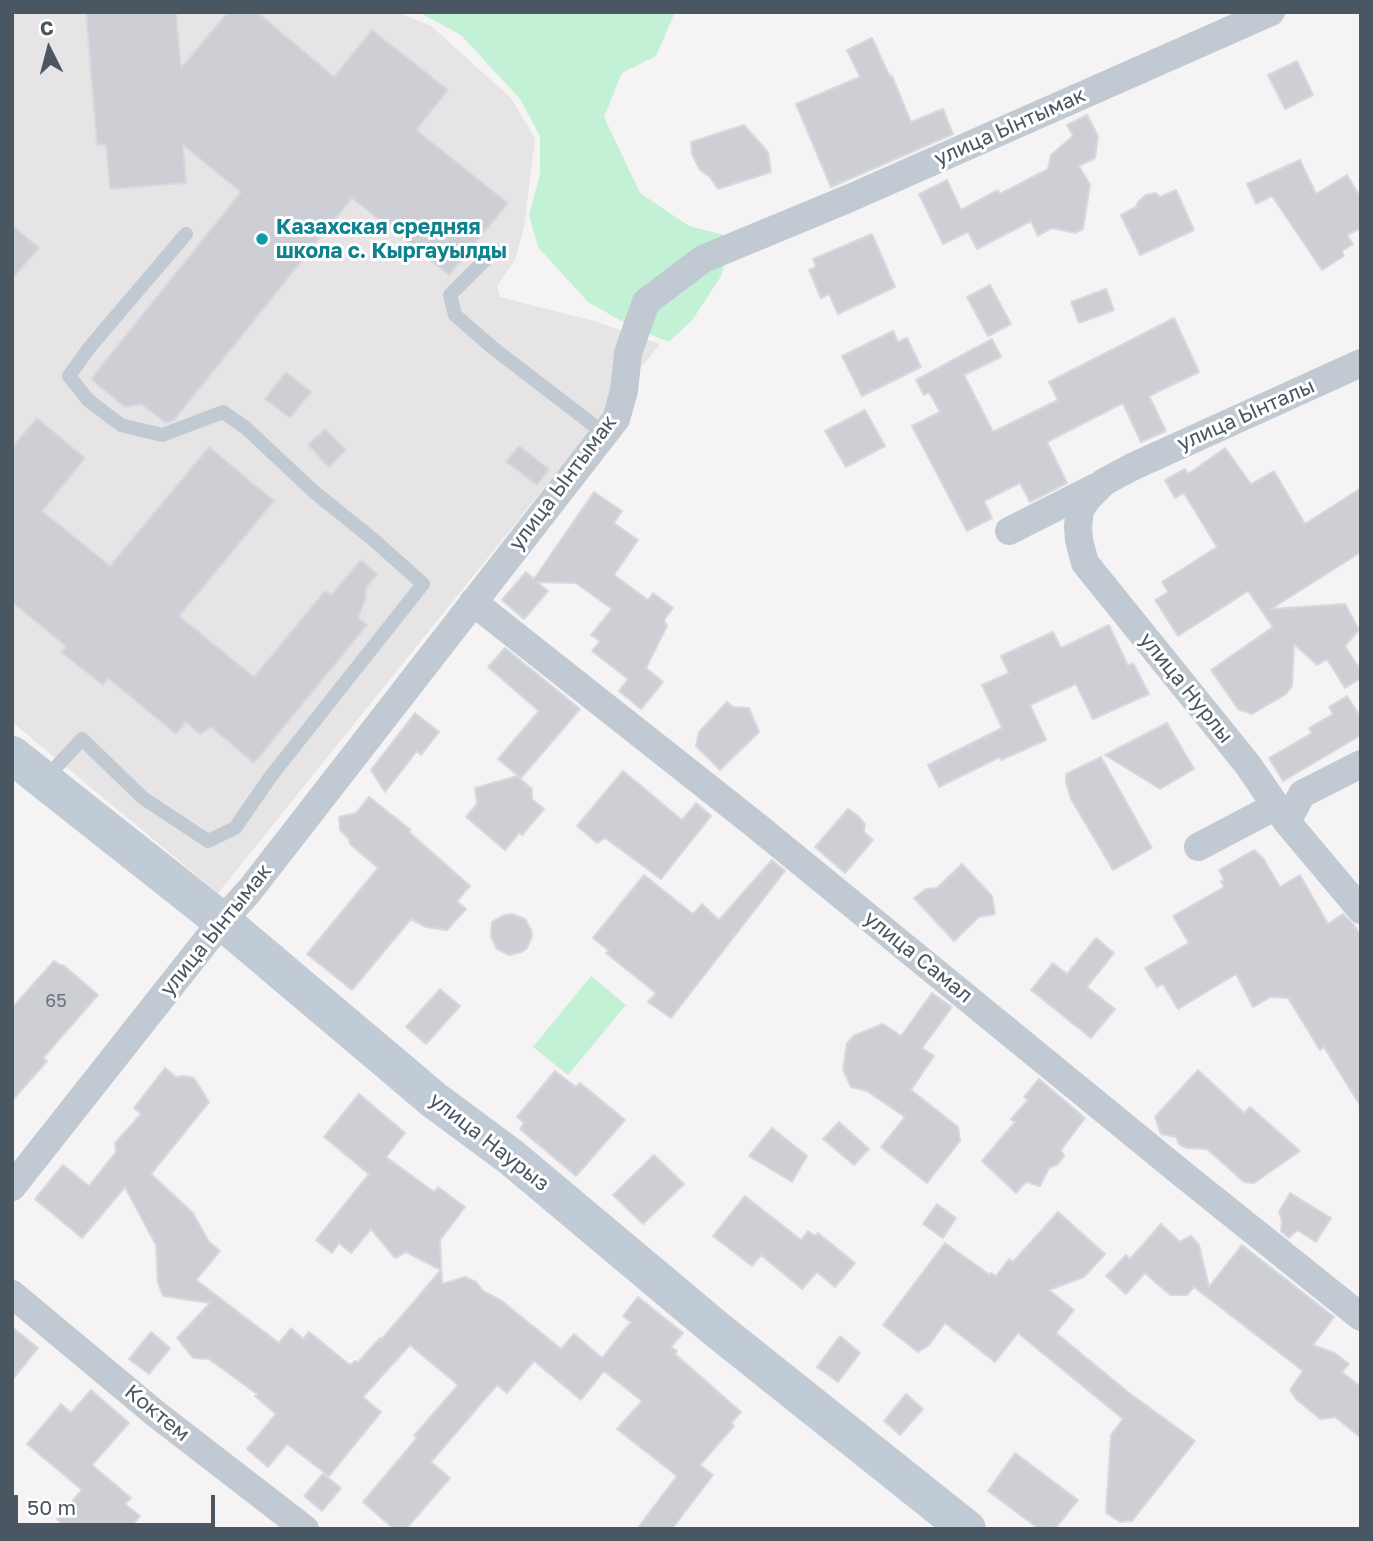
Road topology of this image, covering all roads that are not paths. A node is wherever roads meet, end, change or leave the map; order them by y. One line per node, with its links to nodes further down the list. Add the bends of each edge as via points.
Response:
1 (1271, 12): 5 (street, улица Ынтымак, via 703,259 646,302 628,353 616,419)
2 (186, 234): 12 (lane, via 69,376 88,400 121,425 162,435 223,412 423,584 235,828 208,841 143,798 82,739)
3 (495, 250): 5 (lane, via 450,295 456,315)
4 (1361, 363): 6 (street, улица Ынталы)
5 (604, 434): 9 (street, улица Ынтымак)
6 (1132, 467): 7 (street, улица Нурлы)
7 (1104, 482): 8 (street); 13 (street, улица Нурлы, via 1080,510 1079,541 1085,563 1248,765)
8 (1009, 531)
9 (473, 601): 16 (street, улица Ынтымак); 19 (street, улица Самал)
10 (12, 755): 12 (street, улица Наурыз)
11 (1361, 764): 13 (street, via 1302,794)
12 (44, 780): 16 (street, улица Наурыз)
13 (1282, 814): 14 (street); 15 (street, улица Нурлы)
14 (1198, 848)
15 (1361, 911)
16 (222, 921): 17 (street, улица Ынтымак); 21 (street, улица Наурыз, via 434,1100 511,1157 715,1328)
17 (12, 1187)
18 (12, 1294): 20 (street, Коктем, via 156,1414)
19 (1361, 1317)
20 (305, 1529)
21 (967, 1529)

